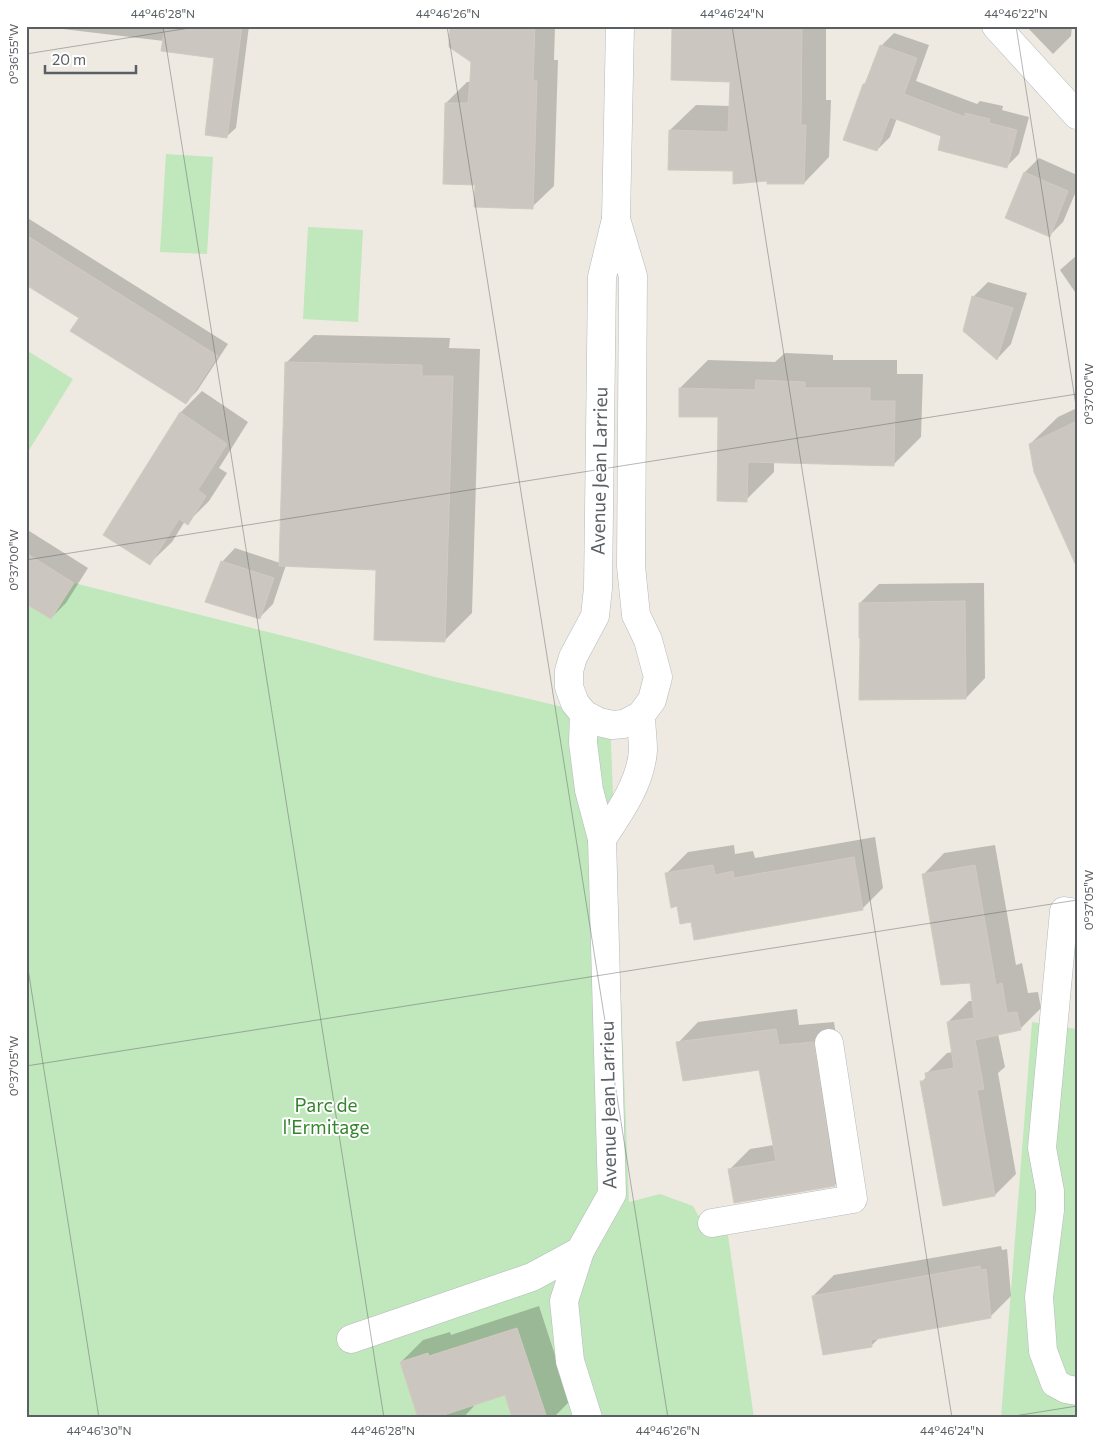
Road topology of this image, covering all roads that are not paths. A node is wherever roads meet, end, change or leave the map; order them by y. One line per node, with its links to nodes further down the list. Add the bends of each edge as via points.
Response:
1 (620, 26): 4 (street, Avenue Jean Larrieu)
2 (996, 26): 3 (street)
3 (1077, 115)
4 (616, 219): 5 (street, Avenue Jean Larrieu, via 602,278 598,588 595,616 579,643 569,671 569,687); 6 (street, Avenue Jean Larrieu, via 633,276 632,566 636,615 648,640 658,677 652,700)
5 (584, 714): 6 (street, via 612,725 624,724); 7 (street, Avenue Jean Larrieu, via 583,743 589,790)
6 (641, 715): 7 (street, via 643,750 640,769 622,809)
7 (602, 839): 11 (street, Avenue Jean Larrieu, via 612,1194)
8 (1077, 913): 13 (street, via 1064,911 1042,1148 1050,1210 1039,1297 1043,1351 1055,1383)
9 (829, 1043): 10 (street, via 853,1199)
10 (712, 1224)
11 (580, 1250): 12 (street, via 532,1277); 14 (street, Avenue Jean Larrieu, via 564,1301 570,1361)
12 (351, 1339)
13 (1077, 1391)
14 (588, 1418)

